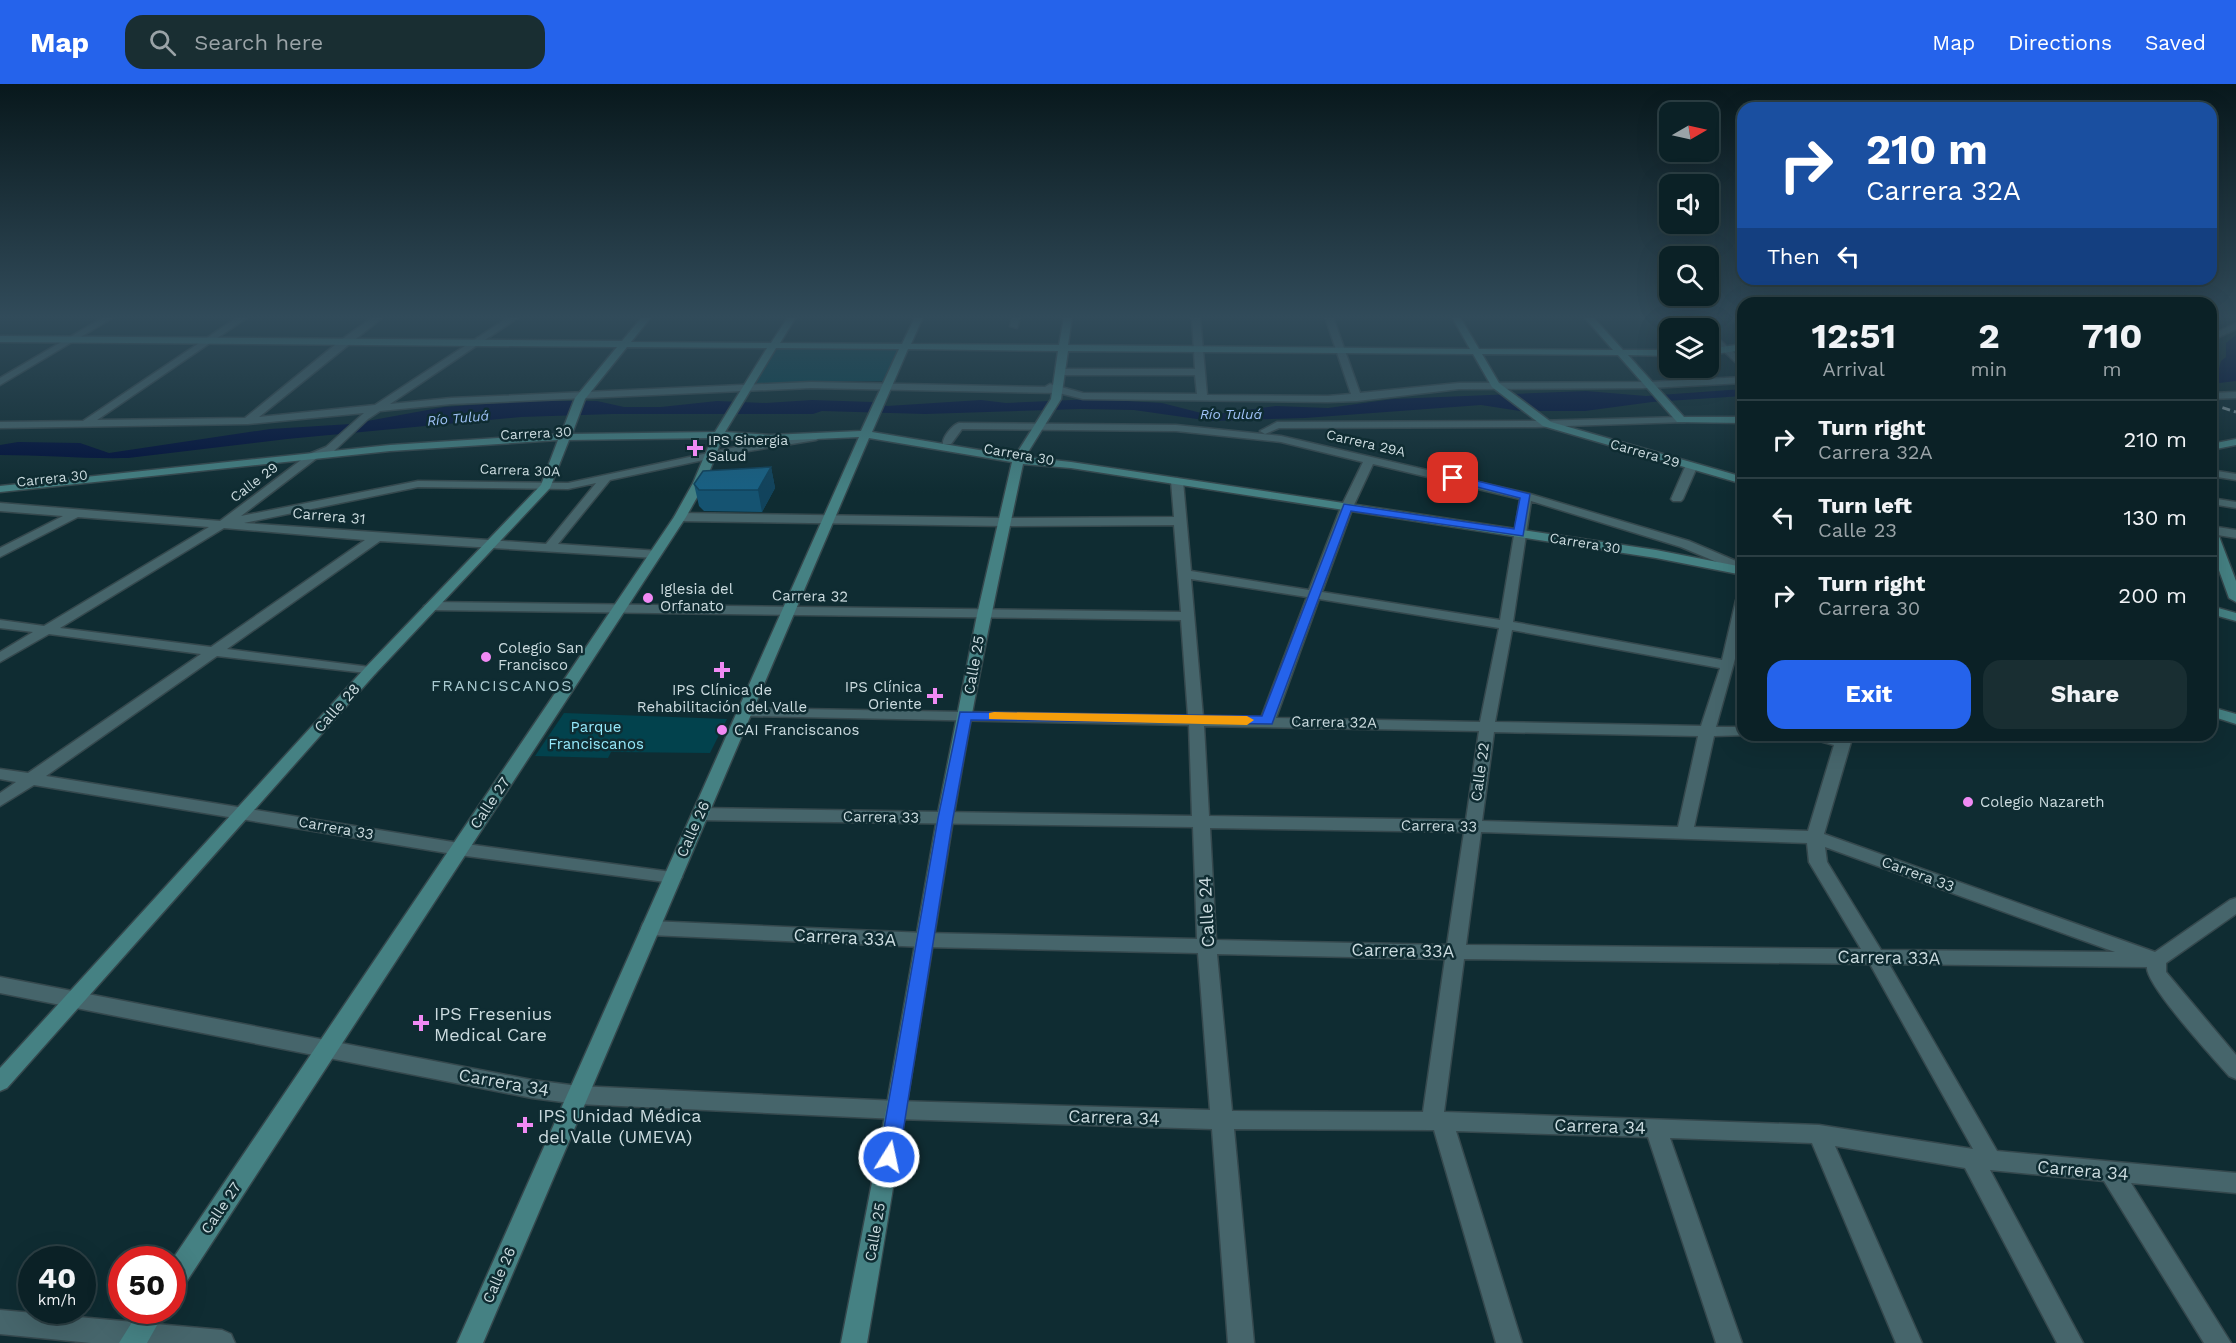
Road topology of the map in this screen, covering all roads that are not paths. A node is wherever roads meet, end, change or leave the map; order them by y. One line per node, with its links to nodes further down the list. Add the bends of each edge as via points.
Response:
1 (156, 376): 28 (street)
2 (303, 376): 26 (street)
3 (426, 376): 23 (street, Calle 29)
4 (597, 376): 20 (street, Calle 28)
5 (753, 376): 16 (street, Calle 27)
6 (889, 376): 13 (street, Calle 26)
7 (1060, 376): 17 (street, Calle 25)
8 (1201, 376): 22 (street)
9 (1349, 376): 21 (street)
10 (1490, 376): 14 (street)
11 (1640, 376): 15 (street)
12 (1737, 381): 15 (street)
13 (884, 385): 16 (street, via 804,385); 17 (street); 31 (street, Calle 26)
14 (1498, 387): 15 (street); 21 (street, via 1410,389); 29 (street)
15 (1652, 389): 24 (street)
16 (742, 393): 20 (street); 32 (street, Calle 27)
17 (1057, 394): 22 (street); 27 (street, Calle 25)
18 (2236, 395): 19 (street)
19 (2217, 396)
20 (581, 397): 23 (street); 33 (street, Calle 28)
21 (1357, 398): 22 (street)
22 (1202, 399)
23 (377, 408): 26 (street); 39 (street, Calle 29)
24 (1681, 420): 25 (street); 29 (street)
25 (1737, 420)
26 (248, 421): 28 (street)
27 (1041, 423): 35 (street, Carrera 29A, via 1176,428); 36 (street, via 959,426); 42 (street, Calle 25)
28 (85, 424): 30 (street)
29 (1547, 424): 35 (street, via 1277,425 1265,431); 44 (street, Carrera 29)
30 (0, 425)
31 (869, 427): 32 (street, Carrera 30); 34 (street, Carrera 30); 36 (street, Carrera 30); 42 (street, Carrera 30); 61 (street, Calle 26)
32 (720, 429): 33 (street, Carrera 30); 34 (street, Carrera 30); 41 (street, Calle 27)
33 (566, 430): 39 (street, Carrera 30); 40 (street, Carrera 30); 51 (street, Calle 28)
34 (816, 437): 41 (street, Carrera 30A)
35 (1281, 439): 43 (street, Carrera 29A)
36 (947, 442): 42 (street, Carrera 30)
37 (2236, 442): 38 (street)
38 (2217, 446)
39 (330, 449): 40 (street, Calle 29); 50 (street, Carrera 30)
40 (313, 456): 52 (street, Carrera 30); 64 (street, Calle 29)
41 (710, 456): 47 (street, Carrera 30A); 60 (street, Calle 27)
42 (1020, 457): 49 (street, Carrera 30); 63 (street, Calle 25)
43 (1370, 459): 53 (street, Carrera 29A); 58 (street)
44 (1691, 466): 48 (street, Carrera 29); 54 (street)
45 (2217, 474): 46 (street)
46 (2236, 477)
47 (606, 478): 51 (street, Carrera 30A); 71 (street)
48 (1737, 479)
49 (1177, 480): 58 (street, Carrera 30); 62 (street, Calle 24)
50 (0, 483)
51 (546, 486): 64 (street, Carrera 30A, via 418,484); 70 (street, Calle 28)
52 (0, 489)
53 (1526, 496): 66 (street, Calle 22); 74 (street, Carrera 29A, via 1643,530 1708,552)
54 (1677, 499)
55 (2217, 502): 56 (street)
56 (2236, 505)
57 (0, 507): 59 (street, Carrera 31)
58 (1347, 507): 66 (street, Carrera 30); 78 (street)
59 (74, 515): 64 (street, Carrera 31); 72 (street)
60 (680, 517): 61 (street); 73 (street, Calle 27)
61 (828, 519): 63 (street); 82 (street, Calle 26)
62 (1180, 521): 63 (street); 77 (street, Calle 24)
63 (1004, 522): 84 (street, Calle 25)
64 (223, 524): 68 (street, Carrera 31); 90 (street, Calle 29)
65 (2217, 531): 67 (street)
66 (1519, 533): 76 (street, Carrera 30); 88 (street, Calle 22)
67 (2236, 534)
68 (377, 537): 70 (street, Carrera 31); 91 (street)
69 (2217, 542): 75 (street)
70 (488, 544): 71 (street, Carrera 31); 80 (street, Calle 28)
71 (549, 548): 73 (street, Carrera 31)
72 (0, 553)
73 (655, 554): 81 (street, Calle 27)
74 (1737, 567)
75 (2230, 567): 79 (street)
76 (1737, 569)
77 (1184, 574): 78 (street); 85 (street, Calle 24)
78 (1313, 596): 88 (street); 100 (street)
79 (2236, 598)
80 (431, 606): 81 (street, Carrera 32); 94 (street, Calle 28)
81 (619, 609): 82 (street, Carrera 32); 115 (street, Calle 27)
82 (788, 612): 84 (street, Carrera 32); 95 (street, Calle 26)
83 (2217, 612): 86 (street)
84 (984, 615): 85 (street, Carrera 32); 97 (street, Calle 25)
85 (1189, 616): 99 (street, Calle 24)
86 (2236, 617)
87 (0, 624): 90 (street)
88 (1506, 625): 93 (street); 101 (street, Calle 22)
89 (1737, 626): 93 (street)
90 (47, 630): 91 (street); 92 (street, Calle 29)
91 (214, 652): 94 (street); 106 (street)
92 (0, 658)
93 (1728, 665): 102 (street)
94 (370, 671): 108 (street, Calle 28)
95 (745, 712): 97 (street, Carrera 32A); 109 (street, Calle 26)
96 (2217, 713): 98 (street)
97 (965, 715): 99 (street, Carrera 32A); 110 (street, Calle 25)
98 (2236, 719)
99 (1196, 720): 100 (street, Carrera 32A); 111 (street, Calle 24)
100 (1267, 721): 101 (street, Carrera 32A)
101 (1486, 726): 102 (street, Carrera 32A); 112 (street, Calle 22)
102 (1707, 732): 103 (street, Carrera 32A); 113 (street)
103 (1737, 732)
104 (1843, 741): 114 (street)
105 (0, 774): 106 (street, Carrera 33)
106 (33, 778): 107 (street); 108 (street, Carrera 33)
107 (0, 801)
108 (244, 812): 115 (street, Carrera 33); 125 (street, Calle 28)
109 (700, 814): 110 (street, Carrera 33); 116 (street, Calle 26)
110 (945, 818): 111 (street, Carrera 33); 119 (street, Calle 25)
111 (1202, 822): 112 (street, Carrera 33); 120 (street, Calle 24)
112 (1472, 826): 113 (street, Carrera 33); 121 (street, Calle 22)
113 (1685, 831): 114 (street, Carrera 33)
114 (1815, 837): 122 (street, via 1818,862); 123 (street, Carrera 33)
115 (459, 849): 116 (street, Carrera 33); 126 (street, Calle 27)
116 (673, 877): 118 (street, Calle 26)
117 (2236, 905): 123 (street)
118 (650, 928): 119 (street, Carrera 33A); 129 (street, Calle 26)
119 (925, 940): 120 (street, Carrera 33A); 130 (street, Calle 25)
120 (1207, 946): 121 (street, Carrera 33A); 131 (street, Calle 24)
121 (1457, 952): 122 (street, Carrera 33A); 132 (street, Calle 22)
122 (1875, 956): 123 (street, Carrera 33A); 135 (street)
123 (2157, 960): 127 (street, via 2156,972 2163,984)
124 (0, 985): 125 (street, Carrera 34)
125 (77, 998): 126 (street, Carrera 34); 128 (street, Calle 28)
126 (327, 1048): 129 (street, Carrera 34); 138 (street, Calle 27)
127 (2236, 1070)
128 (0, 1082)
129 (578, 1095): 130 (street, Carrera 34); 143 (street, Calle 26)
130 (897, 1110): 131 (street, Carrera 34); 144 (street, Calle 25)
131 (1221, 1120): 132 (street, Carrera 34); 145 (street, Calle 24)
132 (1437, 1121): 133 (street, Carrera 34); 146 (street, Calle 22)
133 (1655, 1127): 134 (street, Carrera 34); 147 (street)
134 (1819, 1134): 135 (street, Carrera 34); 148 (street)
135 (1982, 1160): 136 (street, Carrera 34); 149 (street)
136 (2111, 1172): 137 (street, Carrera 34); 150 (street)
137 (2236, 1183)
138 (186, 1261)
139 (0, 1322): 141 (street)
140 (144, 1324): 141 (street)
141 (134, 1339): 142 (street)
142 (222, 1343)
143 (470, 1343)
144 (854, 1343)
145 (1241, 1343)
146 (1509, 1343)
147 (1729, 1343)
148 (1909, 1343)
149 (2070, 1343)
150 (2218, 1343)

